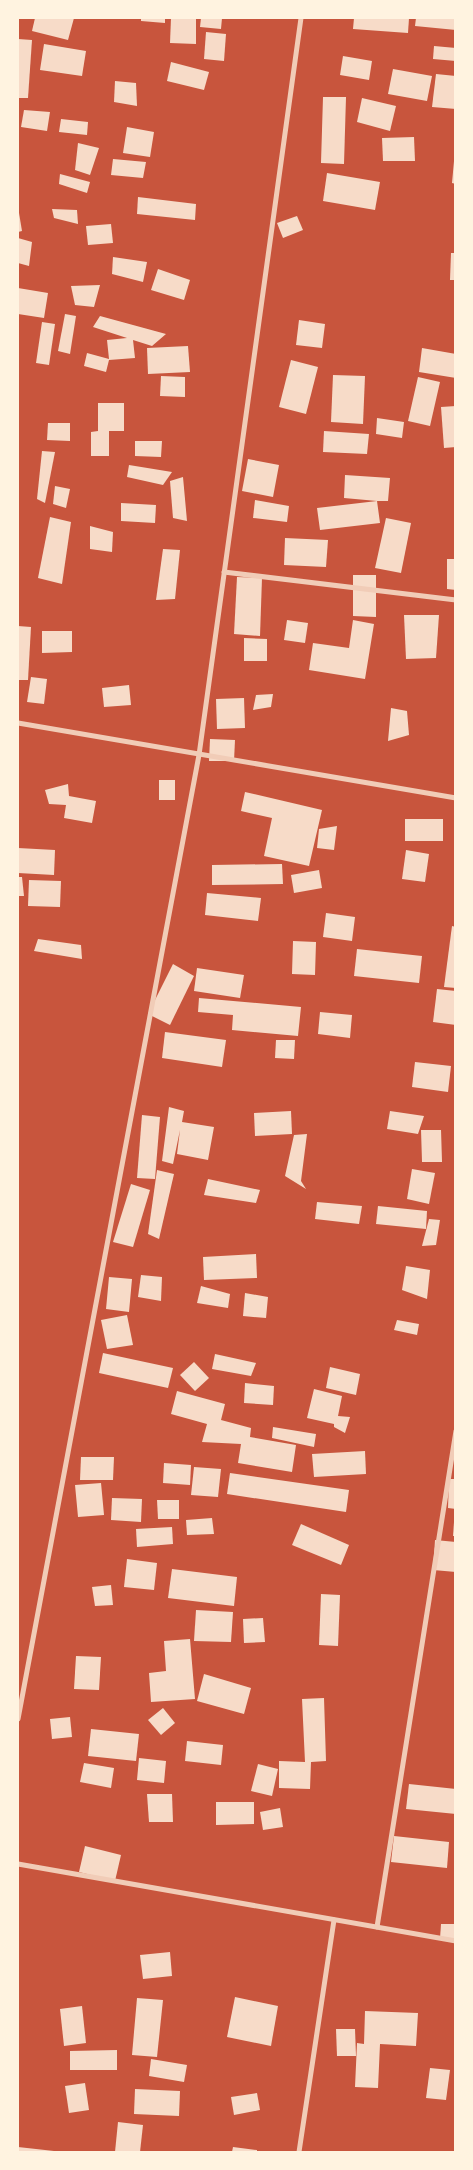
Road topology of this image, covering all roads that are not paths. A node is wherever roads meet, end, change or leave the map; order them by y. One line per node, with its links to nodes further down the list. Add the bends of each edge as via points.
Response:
1 (301, 18): 2 (street)
2 (224, 572): 3 (street); 5 (street)
3 (456, 600)
4 (18, 723): 5 (street)
5 (199, 755): 6 (street); 8 (street)
6 (456, 798)
7 (456, 1431): 11 (street)
8 (18, 1719)
9 (18, 1864): 10 (street)
10 (334, 1920): 11 (street); 13 (street)
11 (377, 1927): 12 (street)
12 (456, 1941)
13 (298, 2152)

